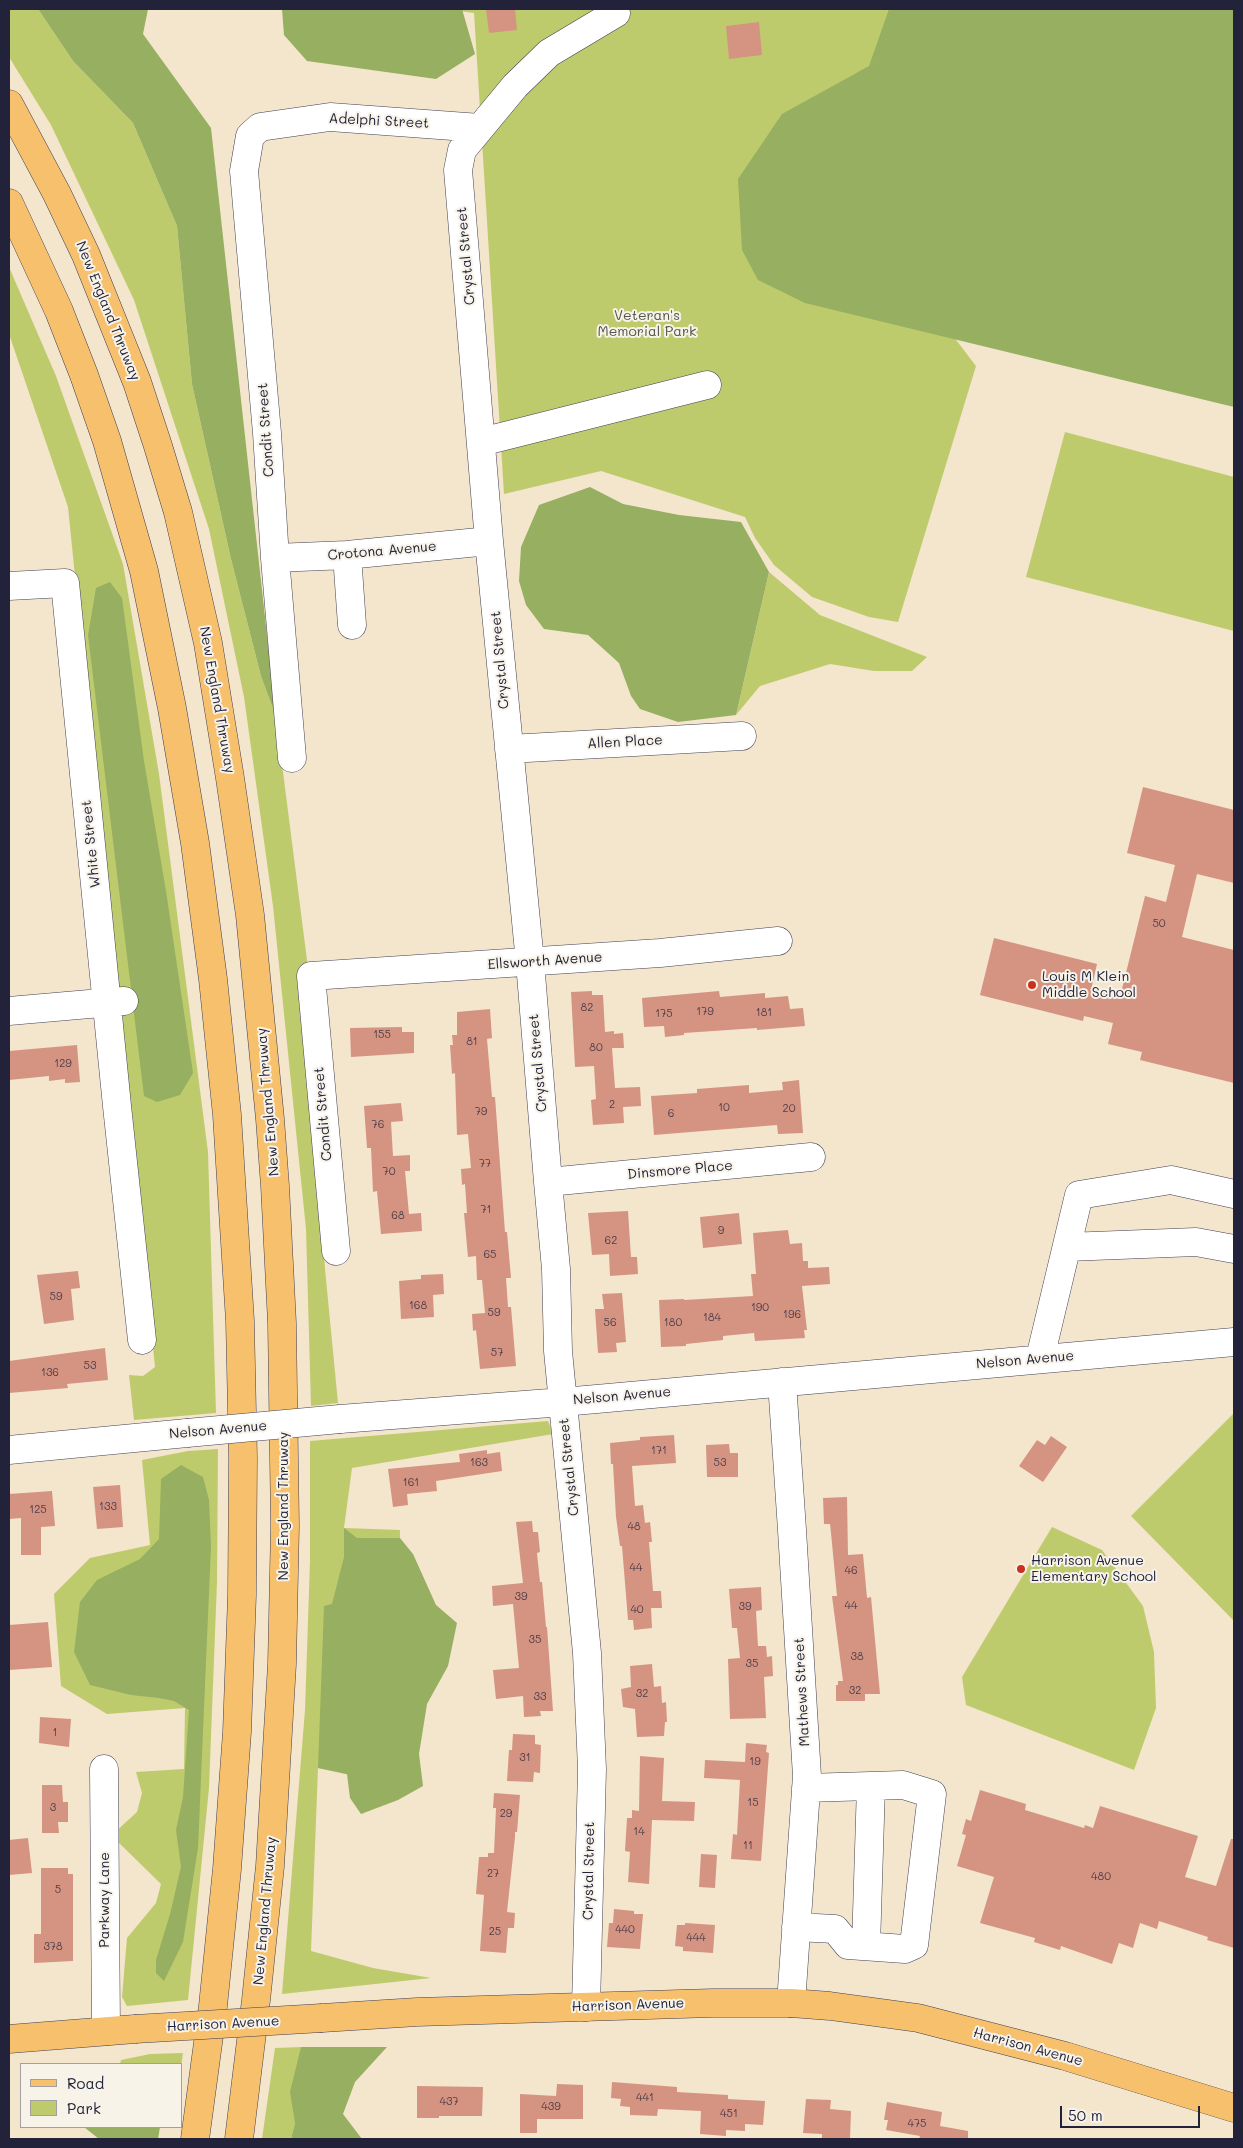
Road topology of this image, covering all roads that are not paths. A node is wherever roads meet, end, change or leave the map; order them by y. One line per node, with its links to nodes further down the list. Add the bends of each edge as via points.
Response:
1 (616, 13): 4 (street, Crystal Street, via 549,54 515,86)
2 (9, 104): 44 (main road, New England Thruway, via 57,194 112,318 137,382 178,512 208,643 251,924 276,1206 282,1323 284,1526 282,1664 270,1856)
3 (279, 123): 4 (street, Adelphi Street, via 330,117); 10 (street, Condit Street, via 260,127 250,136 244,171 267,433)
4 (480, 128): 7 (street, Crystal Street, via 462,150 458,170)
5 (9, 203): 43 (main road, via 59,311 84,375 108,441 144,571 195,843 226,1105 240,1321 242,1605 228,1859)
6 (707, 384): 7 (street)
7 (481, 442): 8 (street, Crystal Street)
8 (489, 541): 9 (street, Crotona Avenue); 14 (street, Crystal Street)
9 (347, 555): 10 (street, Crotona Avenue); 12 (street)
10 (274, 558): 15 (street, Condit Street)
11 (9, 586): 19 (street, White Street, via 65,583)
12 (352, 625)
13 (742, 736): 14 (street, Allen Place)
14 (509, 749): 17 (street, Crystal Street)
15 (292, 758)
16 (778, 941): 17 (street, Ellsworth Avenue)
17 (530, 962): 18 (street, Ellsworth Avenue); 22 (street, Crystal Street)
18 (311, 976): 26 (street, Condit Street)
19 (115, 1002): 20 (street); 27 (street, White Street, via 116,1106)
20 (9, 1011)
21 (811, 1157): 22 (street, Dinsmore Place)
22 (548, 1182): 31 (street, Crystal Street)
23 (1234, 1194): 24 (street, via 1171,1180 1079,1195)
24 (1067, 1247): 25 (street, via 1196,1242); 29 (street)
25 (1234, 1249)
26 (336, 1251)
27 (142, 1340)
28 (1234, 1342): 29 (street, Nelson Avenue)
29 (1040, 1358): 30 (street, Nelson Avenue)
30 (782, 1382): 31 (street, Nelson Avenue); 35 (street, Mathews Street)
31 (563, 1402): 32 (street, Nelson Avenue, bridge); 39 (street, Crystal Street, via 587,1653 591,1750)
32 (9, 1450)
33 (104, 1769): 40 (street, Parkway Lane)
34 (871, 1786): 35 (street); 37 (street); 37 (street, via 903,1785 932,1794 914,1945 905,1949)
35 (806, 1788): 36 (street, Mathews Street)
36 (796, 1927): 37 (street, via 835,1929 848,1944); 38 (street, Mathews Street)
37 (866, 1946)
38 (791, 2002): 39 (main road, Harrison Avenue); 42 (main road, Harrison Avenue, via 918,2018 1065,2056)
39 (586, 2007): 40 (main road, Harrison Avenue, bridge, via 417,2012)
40 (106, 2031): 41 (main road, Harrison Avenue)
41 (9, 2039)
42 (1234, 2108)
43 (195, 2139)
44 (239, 2139)

